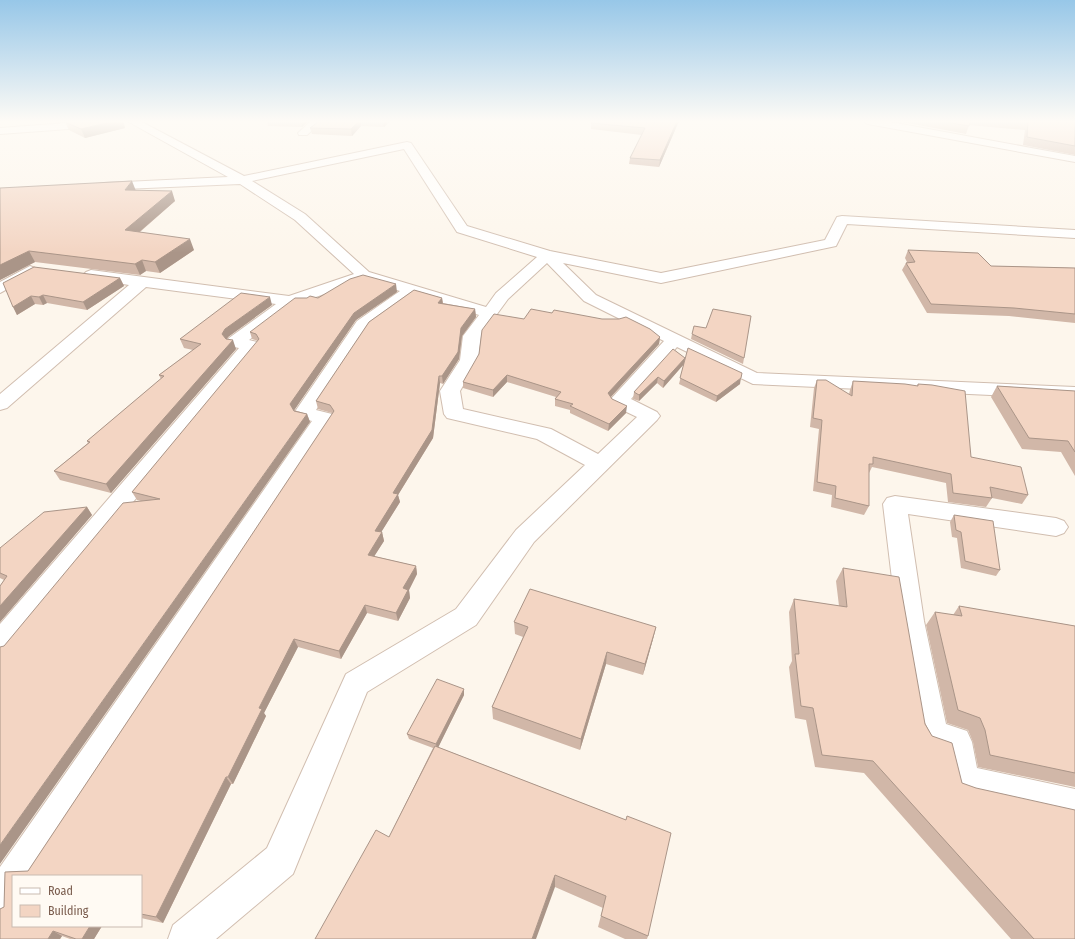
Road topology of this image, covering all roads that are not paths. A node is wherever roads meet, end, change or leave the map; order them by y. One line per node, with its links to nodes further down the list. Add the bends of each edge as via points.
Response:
1 (213, 165): 4 (street)
2 (314, 165): 4 (street)
3 (420, 165): 7 (street, via 462,229)
4 (242, 180): 5 (street); 10 (street, via 300,216)
5 (94, 188)
6 (1075, 234): 7 (street, via 842,220 831,244 661,278)
7 (547, 255): 15 (street, via 502,296); 16 (street, via 590,298)
8 (44, 269): 12 (street, via 36,268)
9 (74, 273): 11 (street)
10 (364, 275): 13 (street); 14 (street)
11 (142, 282): 14 (street); 18 (street)
12 (0, 288)
13 (412, 290): 15 (street); 23 (street, via 363,325 304,413 325,418)
14 (290, 301): 21 (street, via 235,342 251,346)
15 (489, 313): 19 (street, via 472,336 469,360 450,391 454,414 544,434)
16 (674, 340): 17 (street, via 753,378); 19 (street, via 619,401 650,416)
17 (1072, 396)
18 (0, 404)
19 (600, 464): 26 (street, via 525,536 466,617 356,683 280,861)
20 (1056, 527): 22 (street, via 895,504 921,683 933,736 956,742 964,782)
21 (0, 644)
22 (1075, 806)
23 (16, 875)
24 (12, 881): 25 (street)
25 (0, 899)
26 (187, 939)

